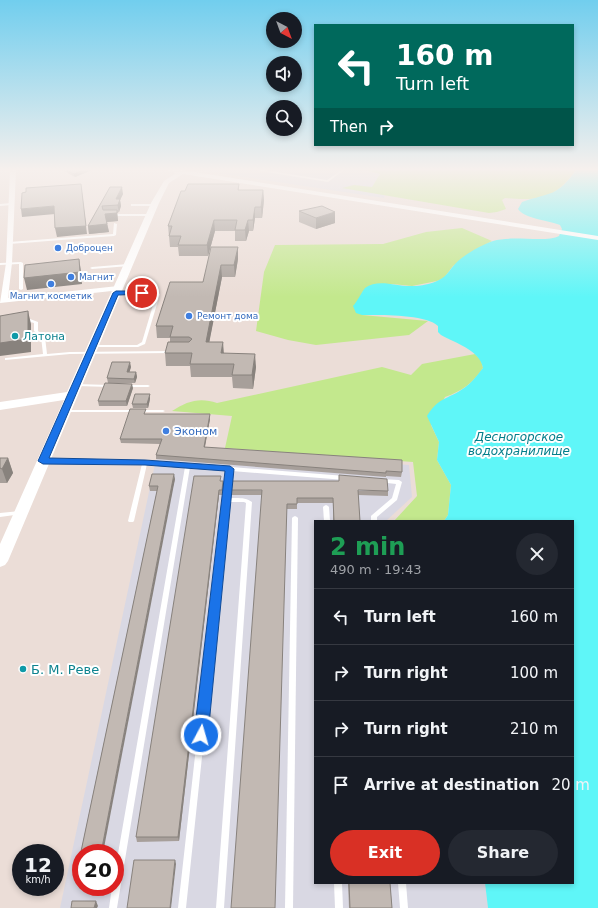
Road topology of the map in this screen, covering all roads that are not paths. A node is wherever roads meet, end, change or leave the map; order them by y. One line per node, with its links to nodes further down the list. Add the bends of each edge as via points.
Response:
1 (11, 212): 7 (street)
2 (438, 212): 6 (street)
3 (105, 215): 4 (lane)
4 (149, 215): 10 (street)
5 (115, 224): 7 (lane, via 114,235)
6 (598, 238)
7 (9, 242): 8 (street)
8 (9, 263): 9 (lane); 12 (lane, via 21,263); 14 (street)
9 (0, 264)
10 (128, 265): 11 (lane); 13 (street)
11 (92, 268)
12 (21, 289)
13 (117, 291): 14 (street, via 60,292); 16 (street); 16 (lane, via 158,294 144,343 138,346)
14 (2, 301)
15 (15, 322): 18 (lane, via 36,322 36,331 43,337)
16 (92, 349): 17 (lane); 18 (lane); 23 (street)
17 (175, 352)
18 (45, 354): 19 (lane)
19 (6, 359)
20 (113, 386): 23 (lane)
21 (120, 386): 22 (lane)
22 (148, 386)
23 (75, 390): 24 (street); 25 (street)
24 (0, 406)
25 (65, 411): 26 (lane); 27 (street)
26 (163, 411)
27 (43, 461): 28 (lane); 35 (street)
28 (145, 462): 29 (lane); 40 (lane)
29 (188, 466): 30 (lane); 44 (lane)
30 (230, 469): 31 (lane); 33 (lane)
31 (352, 478)
32 (376, 480): 39 (lane, via 398,482 395,499 374,516)
33 (227, 500): 45 (lane); 46 (lane, via 249,502)
34 (326, 507): 38 (lane)
35 (21, 513): 36 (lane); 41 (street)
36 (0, 515)
37 (295, 518): 47 (lane)
38 (327, 520)
39 (374, 520)
40 (131, 521)
41 (0, 561)
42 (338, 884): 48 (lane)
43 (402, 884): 49 (lane)
44 (113, 908)
45 (182, 908)
46 (220, 908)
47 (289, 908)
48 (339, 908)
49 (404, 908)

